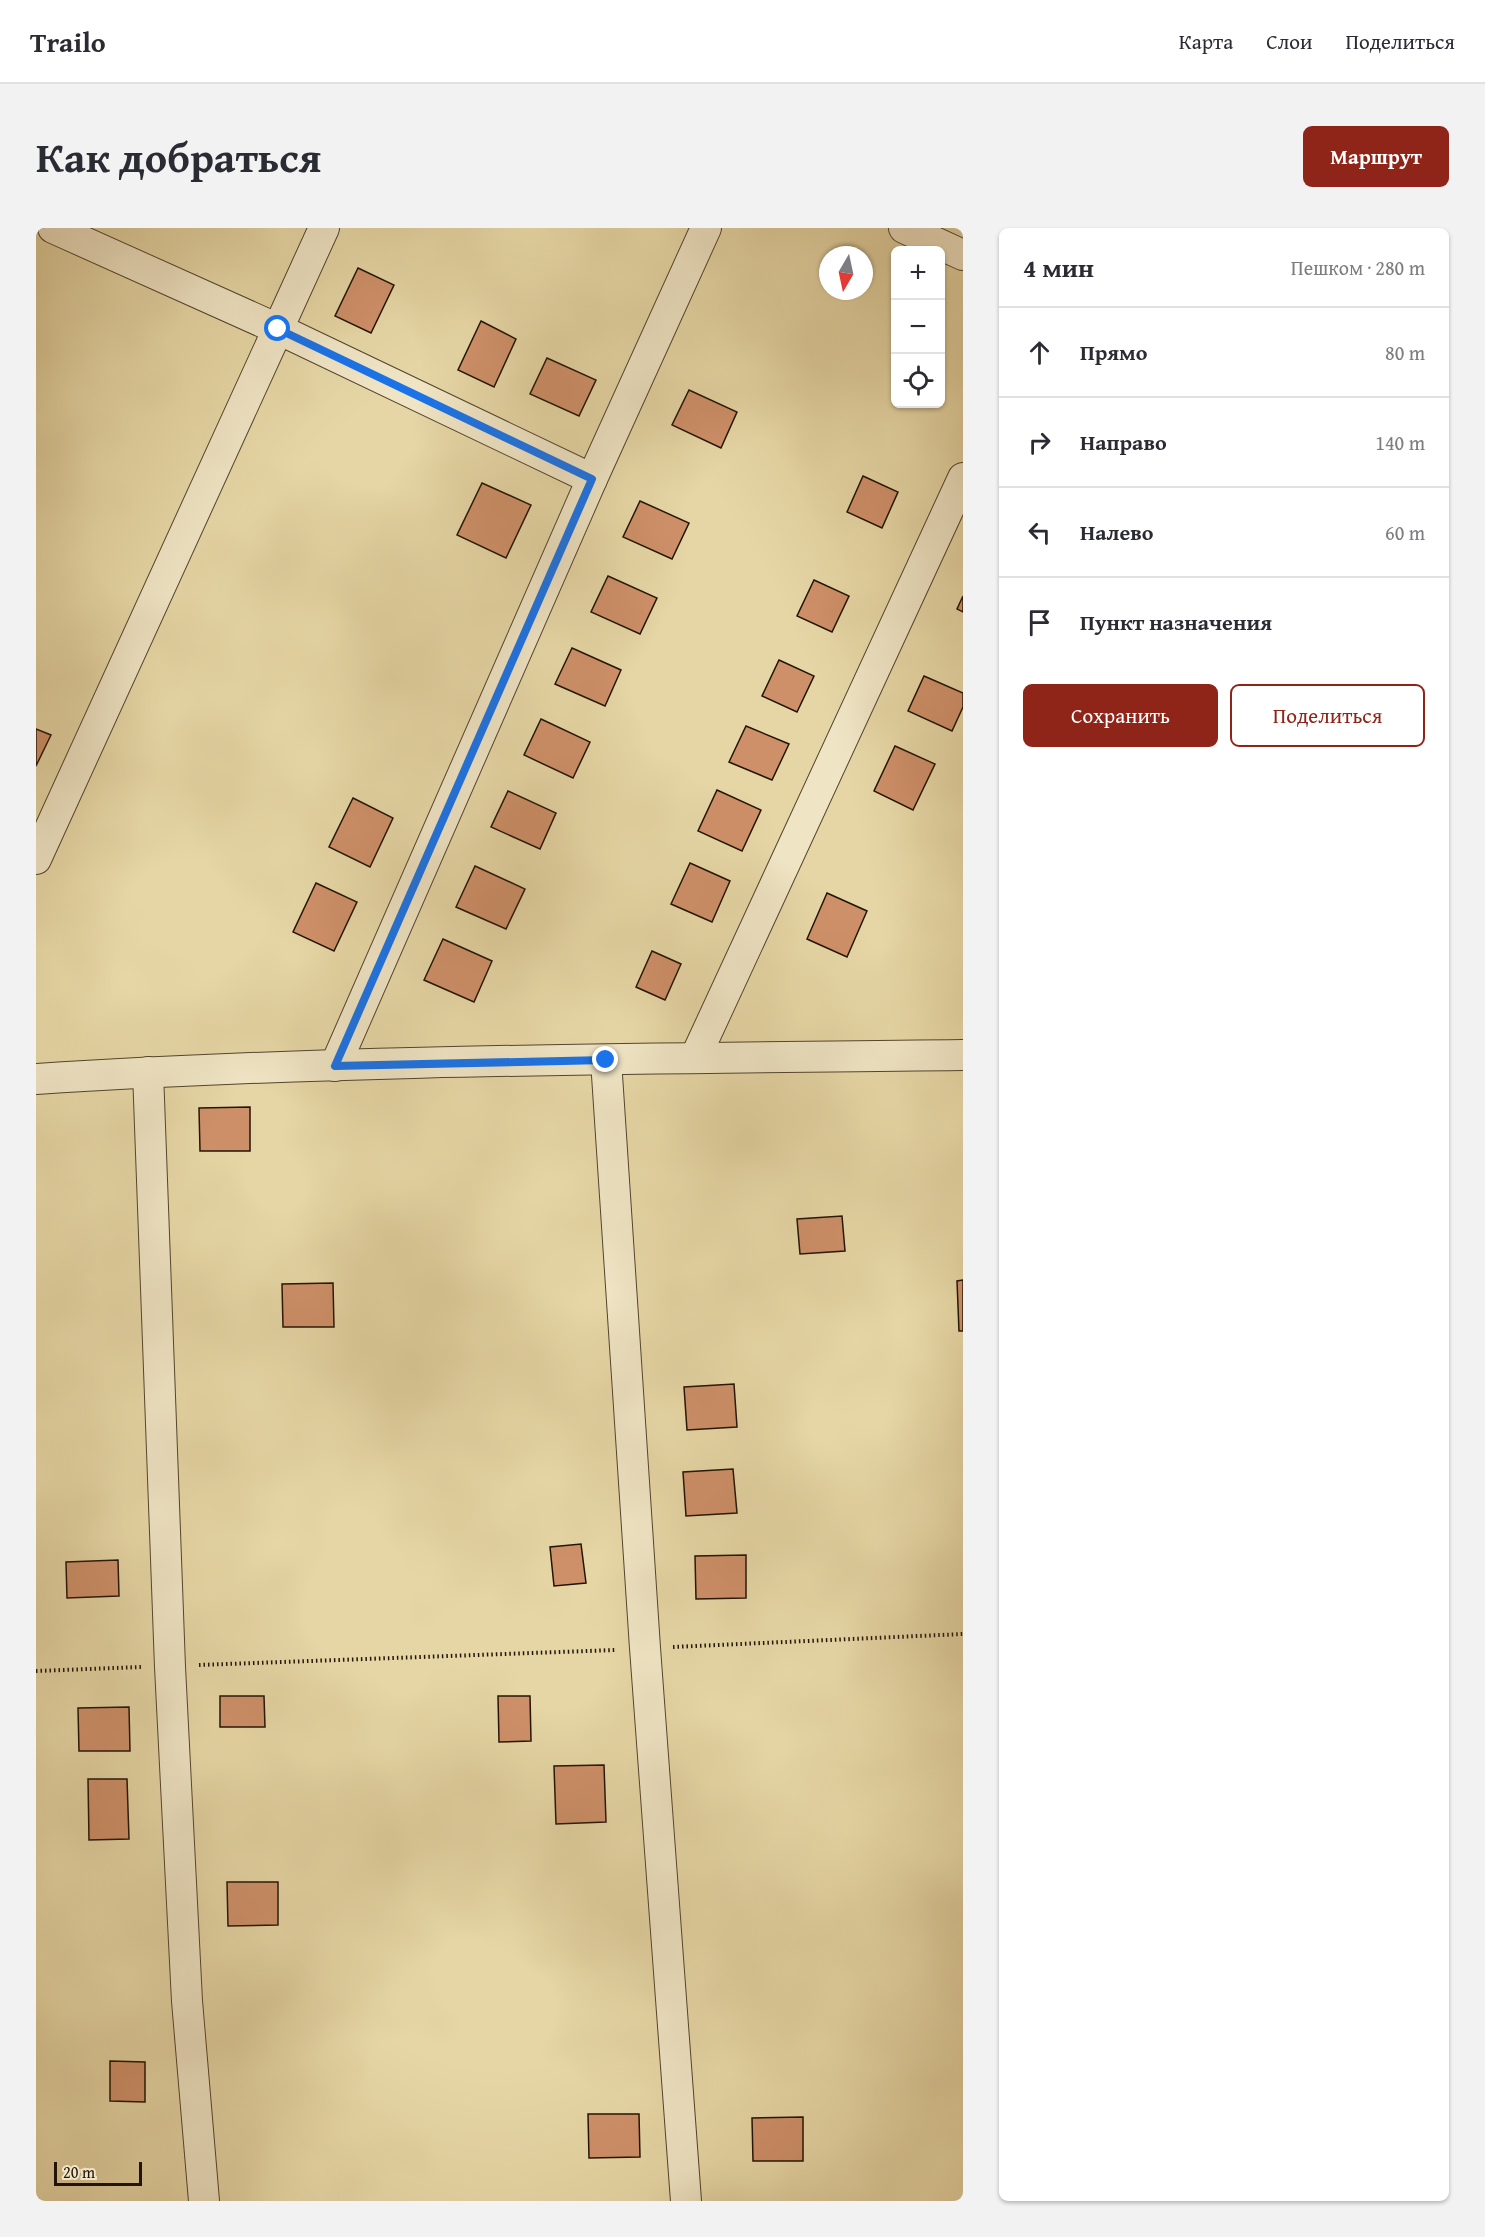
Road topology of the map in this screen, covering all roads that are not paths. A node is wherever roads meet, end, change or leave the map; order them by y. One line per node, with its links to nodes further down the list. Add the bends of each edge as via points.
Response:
1 (53, 228): 6 (street)
2 (324, 228): 6 (street)
3 (706, 228): 8 (street)
4 (904, 228): 5 (street)
5 (963, 255)
6 (278, 329): 8 (street); 9 (street)
7 (963, 478): 11 (street)
8 (592, 479): 13 (street)
9 (36, 859)
10 (963, 1054): 11 (street)
11 (695, 1058): 12 (street)
12 (606, 1060): 13 (street); 17 (street)
13 (335, 1066): 14 (street)
14 (148, 1072): 15 (street); 16 (street, via 170,1666 188,2001)
15 (36, 1080)
16 (204, 2201)
17 (686, 2201)

